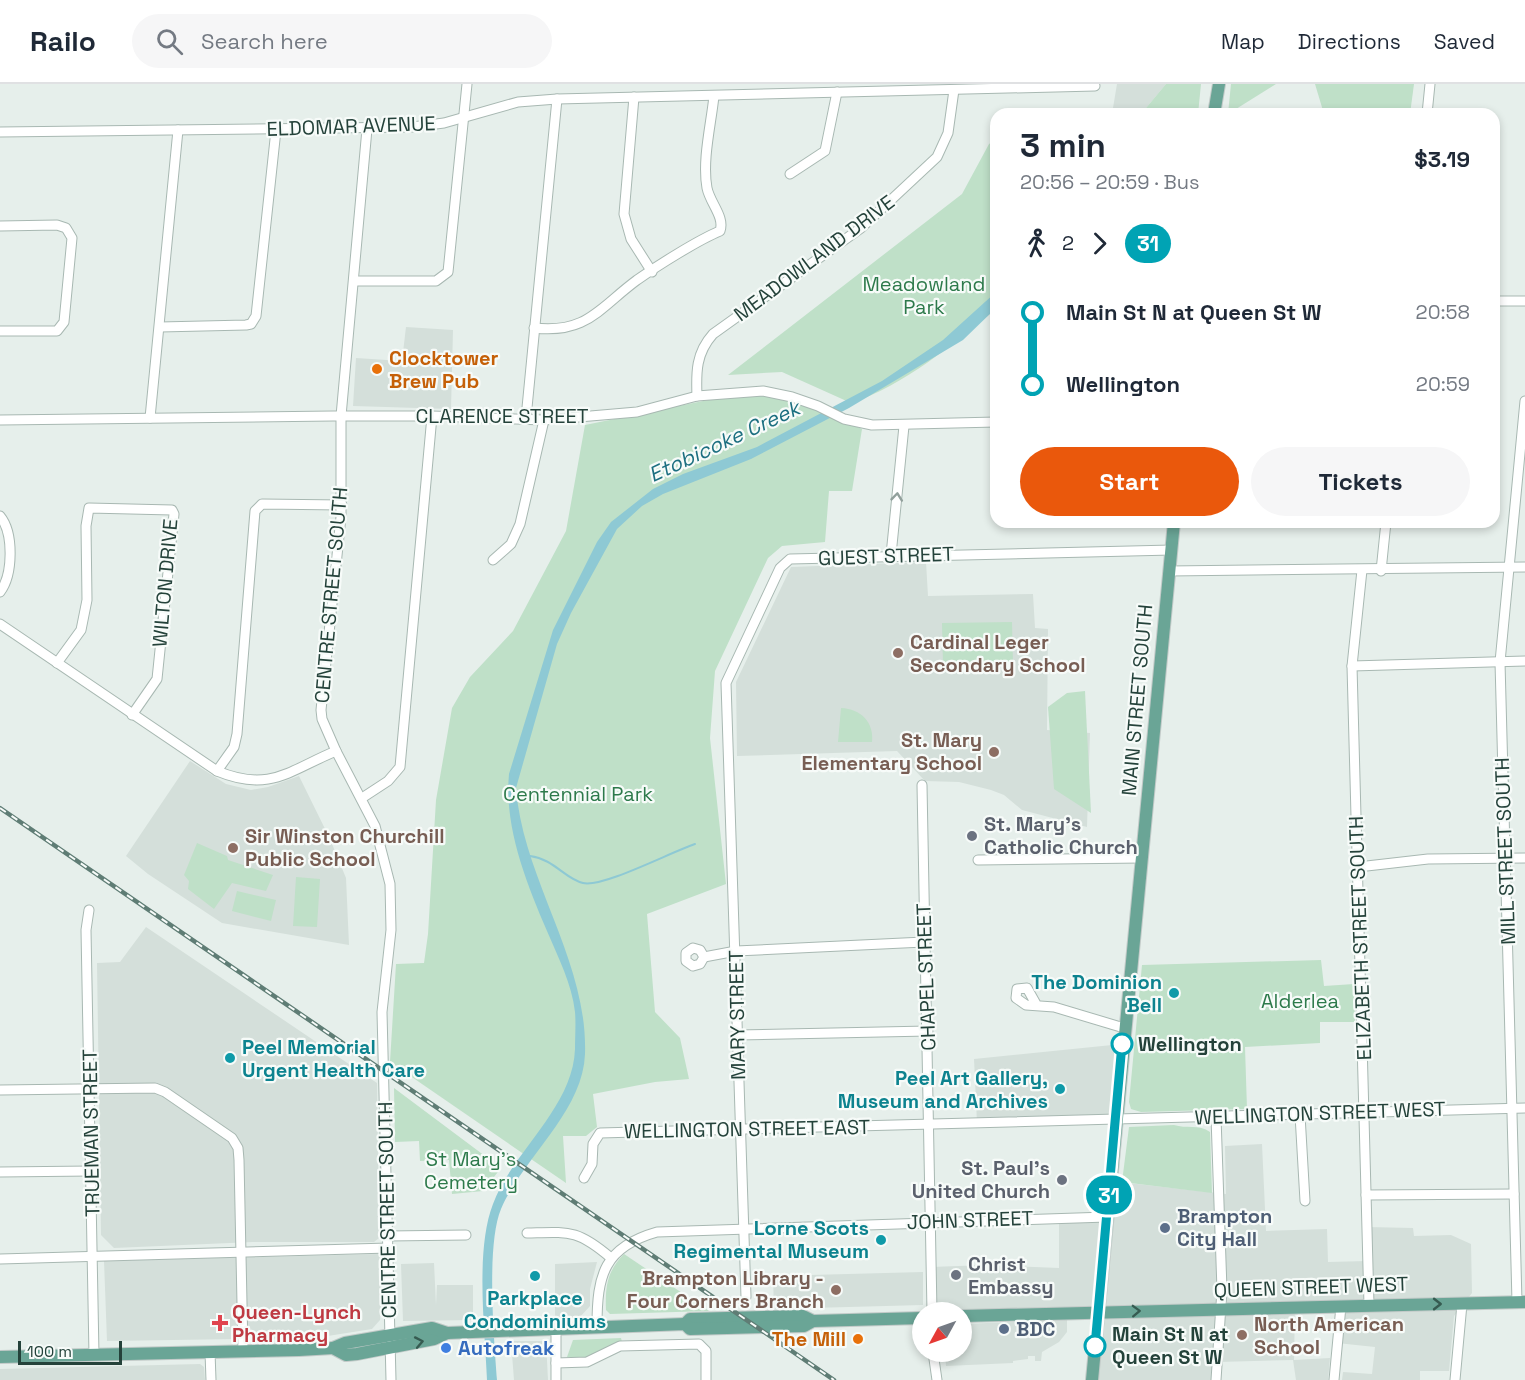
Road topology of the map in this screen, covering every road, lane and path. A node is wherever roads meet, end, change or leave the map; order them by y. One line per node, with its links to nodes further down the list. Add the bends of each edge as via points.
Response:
1 (467, 84): 14 (street)
2 (1430, 84): 13 (street)
3 (1043, 86): 4 (street, ELDOMAR AVENUE); 7 (street, ELDOMAR AVENUE)
4 (1095, 86)
5 (1218, 86): 12 (main road)
6 (779, 89): 8 (street, ELDOMAR AVENUE); 9 (street, ELDOMAR AVENUE)
7 (954, 90): 8 (street, ELDOMAR AVENUE); 28 (street, MEADOWLAND DRIVE, via 948,134 937,157 861,228 713,334 700,353)
8 (837, 92): 19 (street, via 825,151)
9 (714, 96): 10 (street, ELDOMAR AVENUE); 21 (street, via 705,177 711,204 722,219 720,231)
10 (634, 97): 11 (street, ELDOMAR AVENUE); 21 (street, via 624,214 631,239)
11 (557, 99): 14 (street, ELDOMAR AVENUE, via 511,103); 26 (street)
12 (1215, 108)
13 (1428, 108)
14 (464, 118): 15 (street, ELDOMAR AVENUE, via 412,127); 22 (street, via 445,277 436,281)
15 (367, 129): 17 (street, ELDOMAR AVENUE); 22 (street, CENTRE STREET SOUTH)
16 (178, 130): 17 (street, ELDOMAR AVENUE); 18 (street, ELDOMAR AVENUE); 25 (street)
17 (276, 130): 25 (street, via 256,316 246,325)
18 (0, 132)
19 (790, 174)
20 (0, 226): 27 (street, via 57,225 66,228 72,238 61,327 57,331)
21 (652, 272): 26 (street, via 585,323)
22 (354, 281): 30 (street, CENTRE STREET SOUTH)
23 (1525, 300): 24 (street)
24 (1500, 301)
25 (160, 327): 32 (street)
26 (534, 328): 33 (street)
27 (0, 331)
28 (697, 396): 35 (street, CLARENCE STREET, via 637,412); 37 (street, CLARENCE STREET, via 763,391 818,406 844,419)
29 (1525, 401): 46 (street, MILL STREET SOUTH)
30 (341, 416): 31 (street, CLARENCE STREET); 32 (street, CLARENCE STREET); 38 (street, CENTRE STREET SOUTH)
31 (432, 416): 33 (street, CLARENCE STREET); 61 (street, via 400,767 388,781)
32 (150, 418): 34 (street, CLARENCE STREET)
33 (526, 418): 35 (street, CLARENCE STREET)
34 (0, 420)
35 (544, 420): 44 (street, via 520,524 511,544)
36 (990, 422): 37 (street, CLARENCE STREET)
37 (904, 426): 43 (street, one-way to 37)
38 (342, 505): 58 (street, CENTRE STREET SOUTH, via 321,710); 59 (street, via 262,504 255,511 237,734 234,747)
39 (0, 516): 50 (street, via 9,542 7,582)
40 (1174, 528): 42 (main road, MAIN STREET SOUTH)
41 (1385, 528): 49 (street)
42 (1172, 550): 43 (street, GUEST STREET); 48 (main road, MAIN STREET SOUTH)
43 (891, 555): 57 (street, GUEST STREET, via 790,559 783,565 726,683)
44 (493, 560)
45 (1525, 567): 46 (street)
46 (1508, 568): 49 (street); 53 (street, MILL STREET SOUTH)
47 (1362, 570): 48 (street); 49 (street); 55 (street, ELIZABETH STREET SOUTH)
48 (1169, 571): 62 (main road, MAIN STREET SOUTH)
49 (1381, 571)
50 (0, 592)
51 (0, 624): 54 (street)
52 (1525, 661): 53 (street)
53 (1500, 662): 55 (street); 64 (street, MILL STREET SOUTH)
54 (57, 663): 56 (street); 56 (street, WILTON DRIVE, via 81,630 87,600 89,508 172,510 157,679)
55 (1352, 666): 66 (street, ELIZABETH STREET SOUTH)
56 (132, 715): 59 (street)
57 (728, 733): 69 (street, MARY STREET)
58 (336, 751): 59 (street, via 274,779 244,780); 61 (street, CENTRE STREET SOUTH)
59 (217, 771)
60 (922, 785): 68 (street, CHAPEL STREET)
61 (362, 798): 96 (street, CENTRE STREET SOUTH, via 382,849 391,901 382,1012)
62 (1142, 858): 65 (street); 72 (main road, MAIN STREET SOUTH)
63 (1525, 858): 64 (street)
64 (1505, 859): 66 (street, via 1428,859); 77 (street, MILL STREET SOUTH)
65 (978, 860)
66 (1358, 867): 79 (street, ELIZABETH STREET SOUTH)
67 (89, 910): 75 (street, TRUEMAN STREET, via 86,930)
68 (924, 942): 69 (street); 73 (street, CHAPEL STREET)
69 (736, 951): 70 (street); 74 (street, MARY STREET)
70 (704, 957)
71 (1036, 1004): 72 (street)
72 (1124, 1028): 82 (main road, MAIN STREET SOUTH)
73 (928, 1031): 74 (street); 83 (street, CHAPEL STREET)
74 (738, 1035): 84 (street, MARY STREET)
75 (90, 1088): 76 (street); 85 (street, TRUEMAN STREET); 98 (street, via 155,1088 232,1138 238,1148)
76 (0, 1090)
77 (1513, 1108): 78 (street, WELLINGTON STREET WEST); 79 (street, WELLINGTON STREET WEST); 88 (street, MILL STREET SOUTH)
78 (1525, 1108)
79 (1365, 1112): 80 (street, WELLINGTON STREET WEST); 89 (street, ELIZABETH STREET SOUTH)
80 (1300, 1114): 81 (street, WELLINGTON STREET WEST); 90 (street)
81 (1216, 1117): 82 (street, WELLINGTON STREET WEST); 108 (street)
82 (1115, 1119): 83 (street, WELLINGTON STREET EAST); 91 (main road, MAIN STREET SOUTH)
83 (929, 1125): 84 (street, WELLINGTON STREET EAST); 92 (street, CHAPEL STREET)
84 (740, 1129): 87 (street, WELLINGTON STREET EAST, via 600,1133); 93 (street, MARY STREET)
85 (91, 1171): 86 (street); 99 (street, TRUEMAN STREET)
86 (0, 1172)
87 (584, 1178)
88 (1514, 1194): 89 (street); 104 (street, MILL STREET SOUTH)
89 (1366, 1195): 106 (street, ELIZABETH STREET SOUTH)
90 (1305, 1201)
91 (1107, 1217): 92 (street, JOHN STREET); 109 (main road, MAIN STREET SOUTH)
92 (929, 1222): 93 (street, JOHN STREET); 103 (street, CHAPEL STREET)
93 (744, 1228): 100 (street, JOHN STREET, via 657,1232 635,1238); 102 (street, MARY STREET)
94 (527, 1233): 100 (street, via 580,1234)
95 (466, 1235): 96 (street)
96 (388, 1236): 97 (street, CENTRE STREET SOUTH)
97 (389, 1248): 98 (street); 114 (street, CENTRE STREET SOUTH)
98 (242, 1251): 99 (street); 115 (street)
99 (93, 1255): 101 (street); 117 (street, TRUEMAN STREET)
100 (611, 1258): 112 (street, via 599,1284)
101 (0, 1259)
102 (746, 1297)
103 (932, 1302)
104 (1521, 1302): 105 (main road, QUEEN STREET WEST)
105 (1462, 1304): 106 (main road, QUEEN STREET WEST, one-way to 105); 129 (street)
106 (1369, 1305): 107 (main road, QUEEN STREET WEST)
107 (1341, 1306): 108 (main road, QUEEN STREET WEST); 128 (street)
108 (1221, 1309): 109 (main road, QUEEN STREET WEST, one-way to 108); 127 (street)
109 (1098, 1312): 110 (main road, QUEEN STREET WEST); 126 (main road, MAIN STREET SOUTH)
110 (972, 1316)
111 (912, 1318): 112 (main road, via 813,1321 803,1316)
112 (597, 1326): 113 (main road)
113 (556, 1327): 114 (main road, via 447,1333 432,1328); 120 (street)
114 (390, 1342): 115 (main road, via 346,1355 333,1348); 122 (street, CENTRE STREET SOUTH)
115 (243, 1351): 116 (main road)
116 (210, 1352): 117 (main road); 121 (street)
117 (94, 1355): 118 (main road)
118 (0, 1357)
119 (934, 1362): 125 (street)
120 (556, 1363): 123 (street); 124 (street, via 587,1362 620,1346 699,1344 706,1351)
121 (211, 1380)
122 (391, 1380)
123 (556, 1380)
124 (706, 1380)
125 (937, 1380)
126 (1092, 1380)
127 (1216, 1380)
128 (1334, 1380)
129 (1455, 1380)

